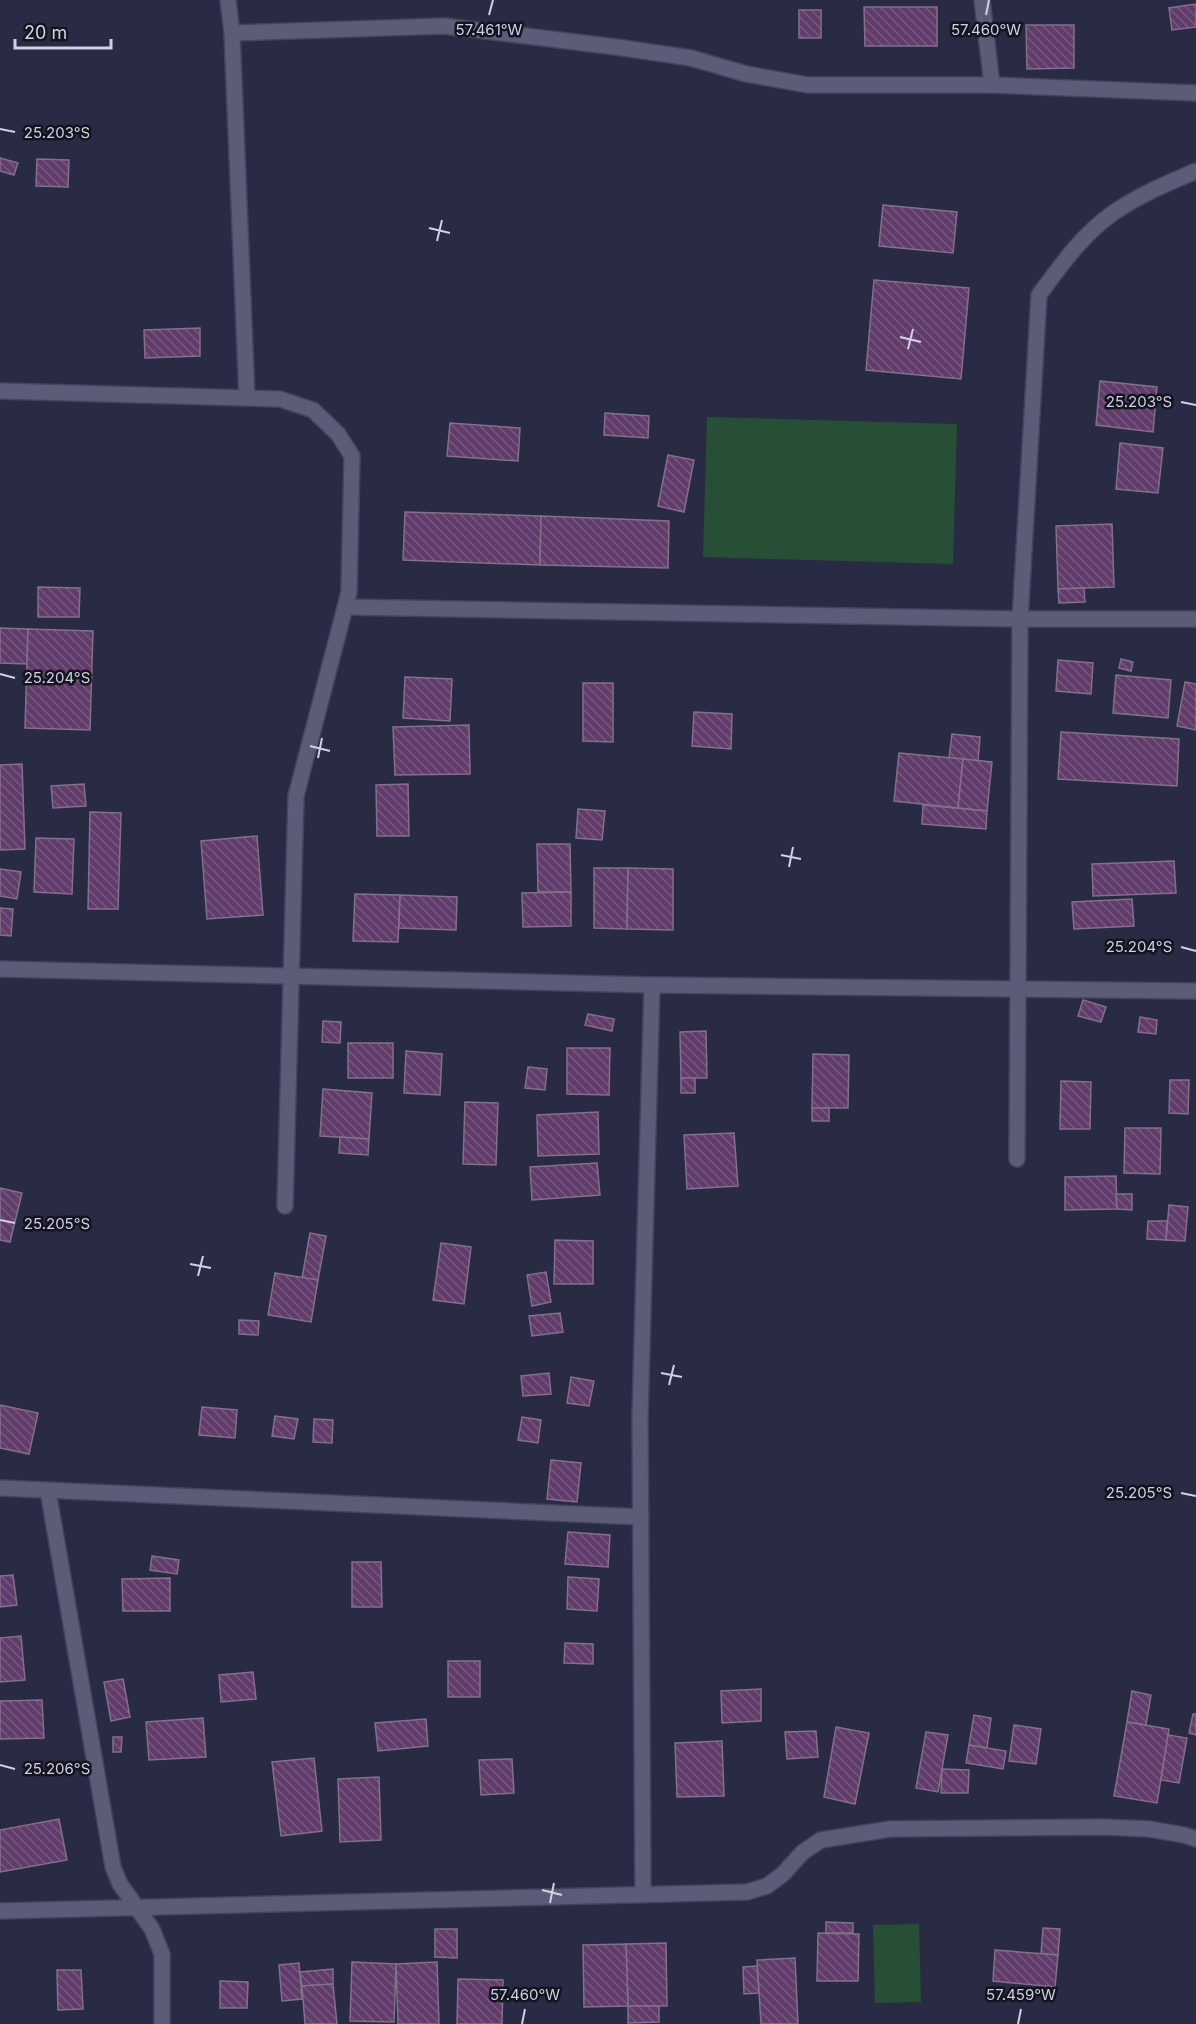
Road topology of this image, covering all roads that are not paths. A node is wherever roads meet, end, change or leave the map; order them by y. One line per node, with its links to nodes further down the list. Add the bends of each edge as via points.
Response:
1 (228, 0): 3 (street)
2 (982, 0): 4 (street)
3 (232, 33): 4 (street, via 444,26 691,58 746,74 808,85); 8 (street)
4 (992, 85): 5 (street)
5 (1196, 93)
6 (1196, 171): 10 (street, via 1112,213 1071,252 1038,294)
7 (0, 392): 8 (street)
8 (247, 398): 9 (street, via 280,399 313,410 338,434 352,456 349,592)
9 (345, 608): 10 (street); 13 (street, via 296,796)
10 (1020, 619): 11 (street); 15 (street)
11 (1196, 619)
12 (0, 969): 13 (street)
13 (292, 976): 14 (street); 18 (street)
14 (652, 985): 15 (street); 21 (street, via 640,1417)
15 (1017, 988): 16 (street); 17 (street)
16 (1196, 991)
17 (1017, 1159)
18 (285, 1206)
19 (0, 1488): 20 (street)
20 (48, 1491): 21 (street); 24 (street, via 113,1867)
21 (641, 1517): 23 (street)
22 (1196, 1839): 23 (street, via 1149,1829 1104,1827 890,1828 821,1840 802,1852 767,1886 747,1892)
23 (643, 1894): 24 (street)
24 (138, 1908): 25 (street); 26 (street, via 162,1954)
25 (0, 1911)
26 (162, 2024)

